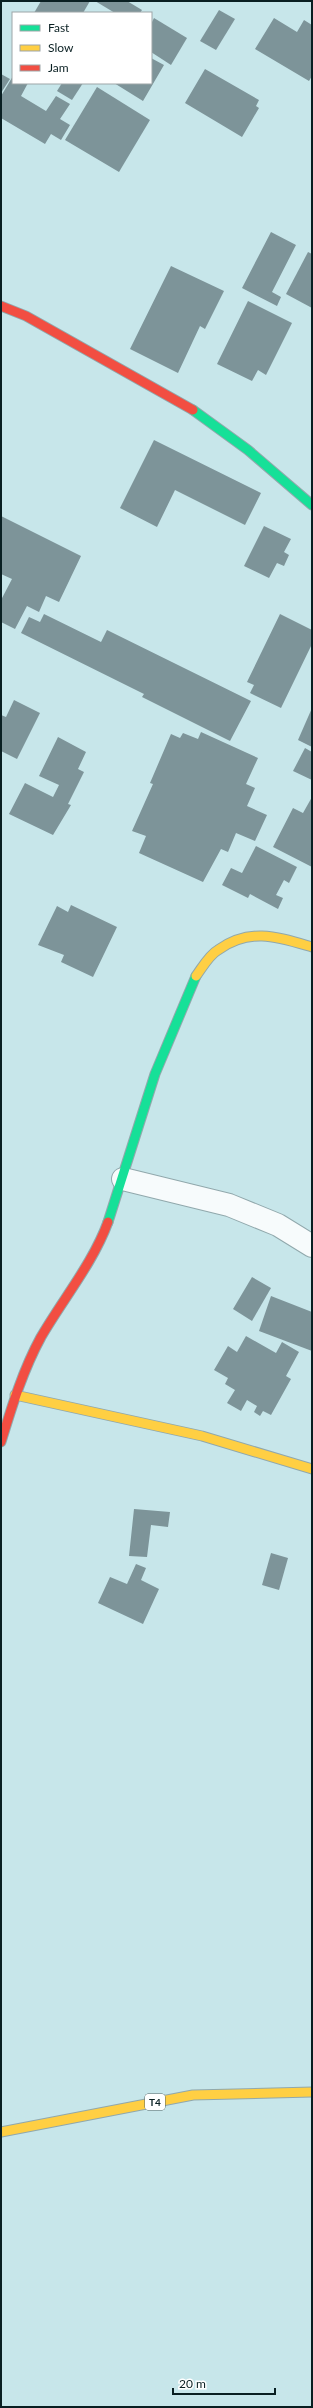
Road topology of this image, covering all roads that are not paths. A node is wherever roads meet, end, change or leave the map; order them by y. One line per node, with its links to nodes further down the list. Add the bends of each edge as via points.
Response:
1 (1, 306): 2 (main road, via 26,316 194,411 248,450)
2 (312, 505)
3 (312, 947): 4 (main road, via 274,936 246,936 217,950 193,980 177,1014 155,1074)
4 (123, 1178): 5 (street, via 229,1204 278,1225); 6 (main road, via 101,1240 73,1290 41,1338)
5 (312, 1246)
6 (10, 1398): 7 (main road); 8 (main road, via 198,1436 277,1456)
7 (1, 1442)
8 (312, 1469)
9 (312, 2092): 10 (main road, T4, via 193,2094)
10 (1, 2132)

